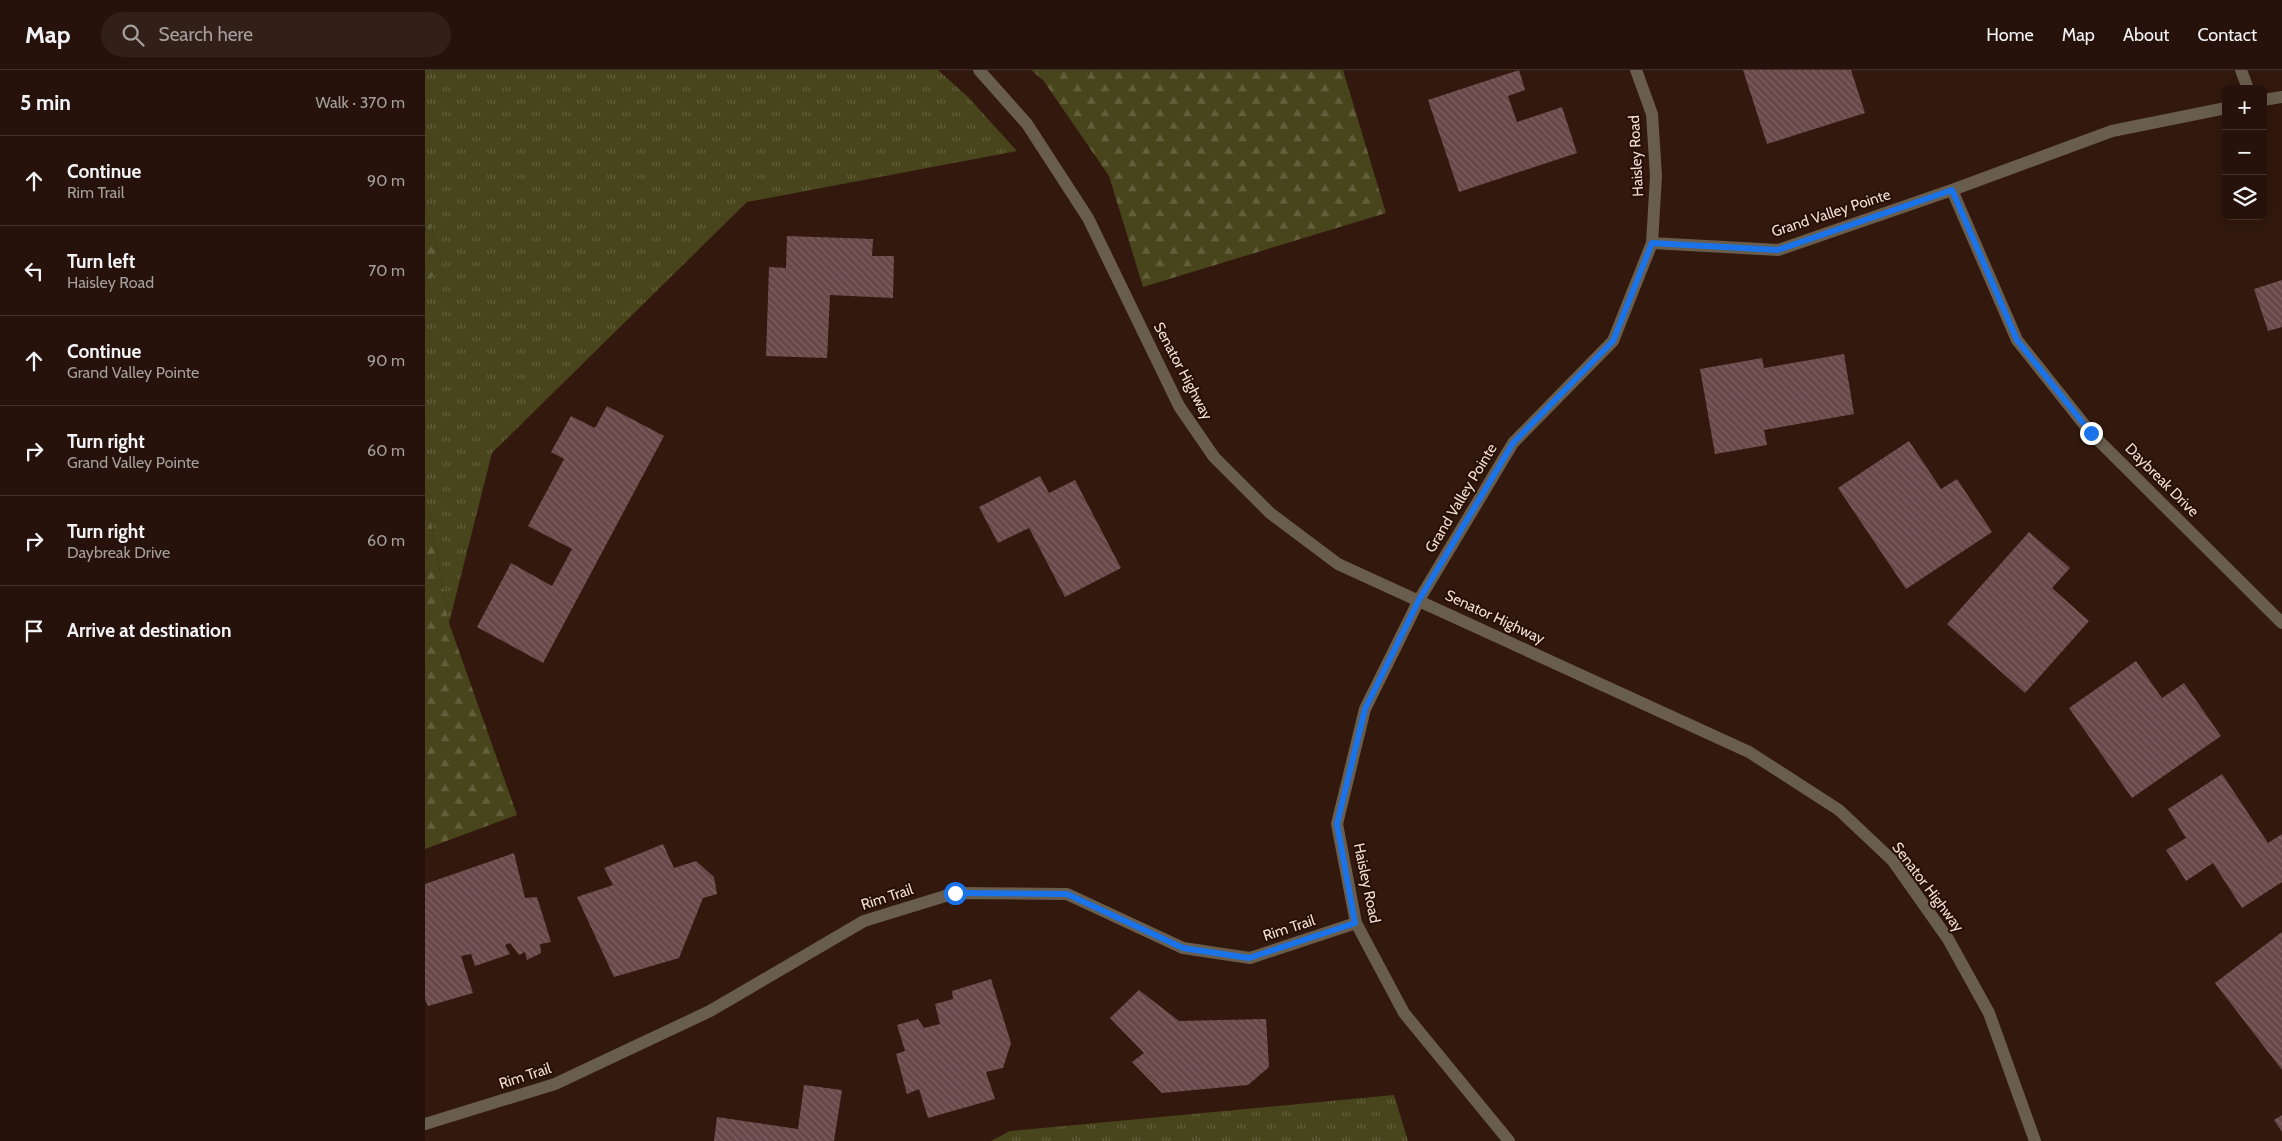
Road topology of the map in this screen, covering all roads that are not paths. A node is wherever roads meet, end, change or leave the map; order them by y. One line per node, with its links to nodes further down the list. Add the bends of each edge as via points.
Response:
1 (979, 70): 10 (street, Senator Highway, via 1027,124 1088,218 1179,406 1214,457 1270,513 1338,564)
2 (1636, 70): 9 (street, Haisley Road, via 1652,114 1656,176)
3 (2241, 70): 4 (street)
4 (2247, 85)
5 (2282, 97): 6 (street)
6 (2267, 99)
7 (2222, 109): 8 (street, Grand Valley Pointe, via 2112,131)
8 (1952, 190): 9 (street, Grand Valley Pointe, via 1778,250); 11 (street, Daybreak Drive, via 2017,340 2091,433)
9 (1652, 243): 10 (street, Grand Valley Pointe, via 1613,341 1513,443)
10 (1419, 600): 12 (street, Haisley Road, via 1365,709 1337,824); 15 (street, Senator Highway, via 1749,752 1839,810 1893,861 1948,939 1989,1013)
11 (2282, 623)
12 (1355, 923): 13 (street, Rim Trail, via 1249,958 1183,948 1067,894 955,893 864,921 710,1011 555,1084); 14 (street, Haisley Road, via 1404,1013)
13 (425, 1124)
14 (1509, 1141)
15 (2035, 1141)

